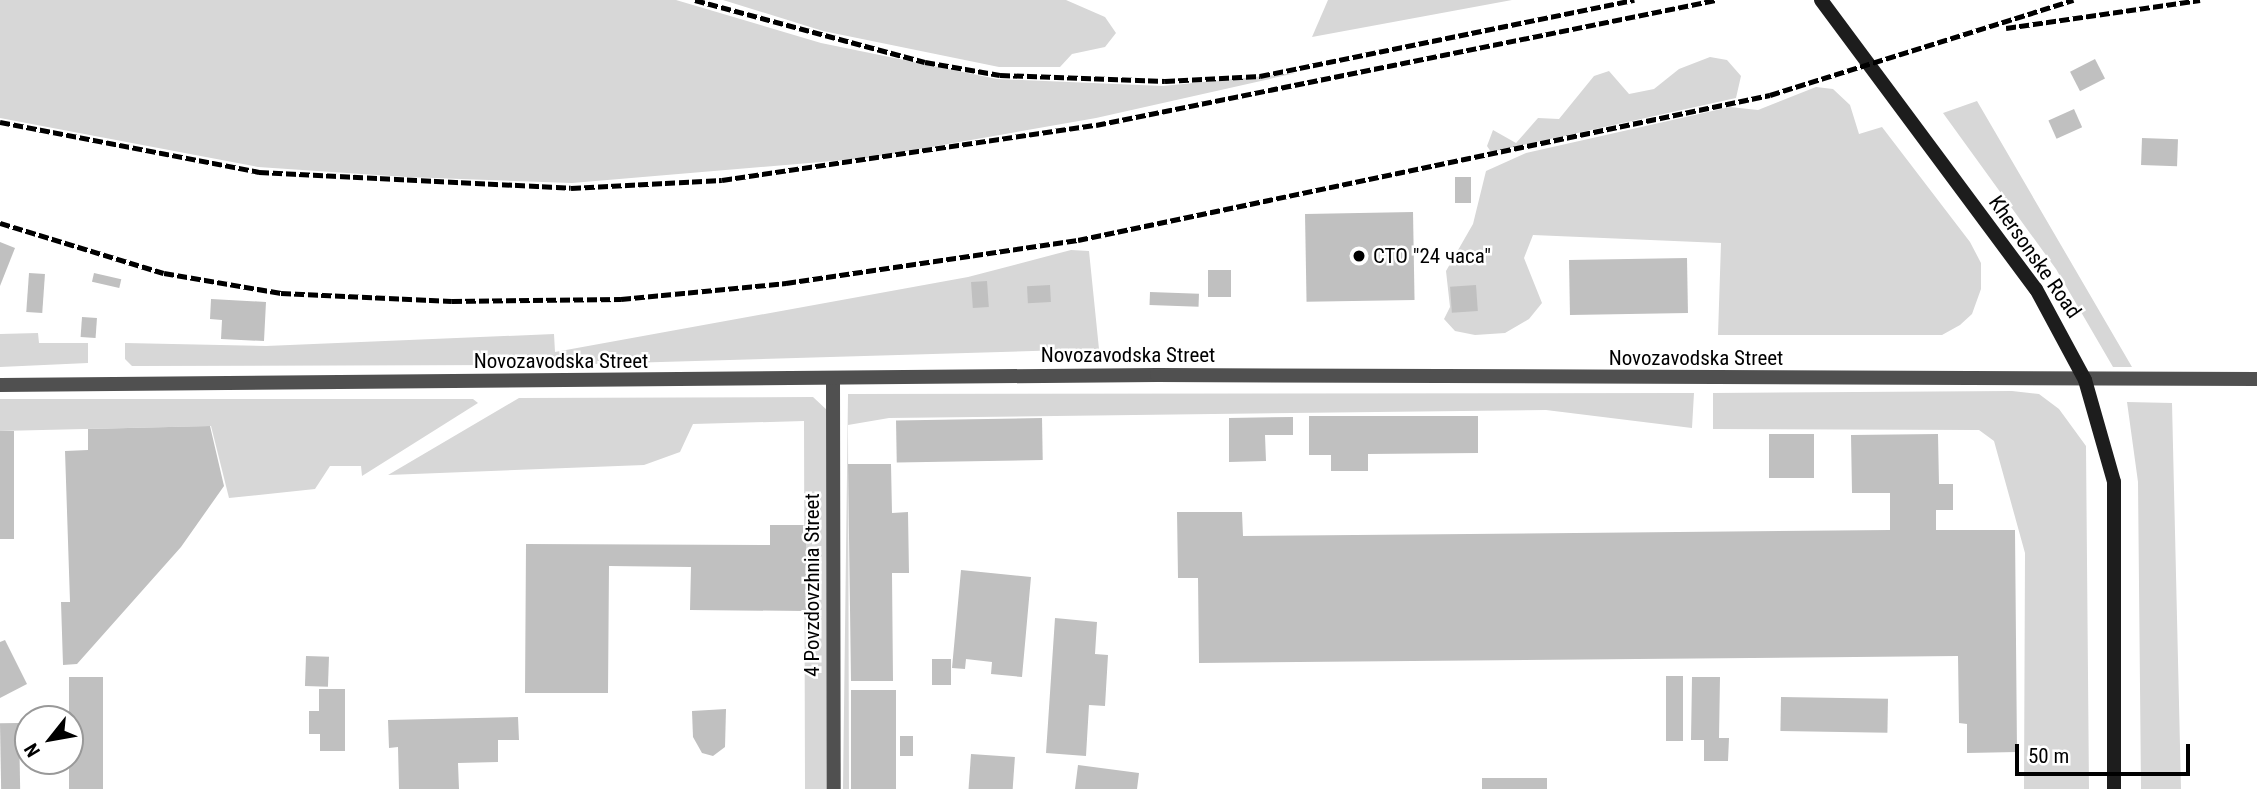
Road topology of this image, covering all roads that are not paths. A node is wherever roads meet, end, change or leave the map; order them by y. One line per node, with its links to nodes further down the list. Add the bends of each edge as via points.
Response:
1 (1821, 0): 3 (main road, Khersonske Road, via 2036,289)
2 (2257, 379): 3 (street, Novozavodska Street)
3 (2085, 380): 4 (street, Novozavodska Street, via 1157,375); 7 (main road, Khersonske Road, via 2113,482)
4 (833, 381): 5 (street, Novozavodska Street); 6 (street, 4 Povzdovzhnia Street)
5 (0, 385)
6 (834, 789)
7 (2114, 789)

